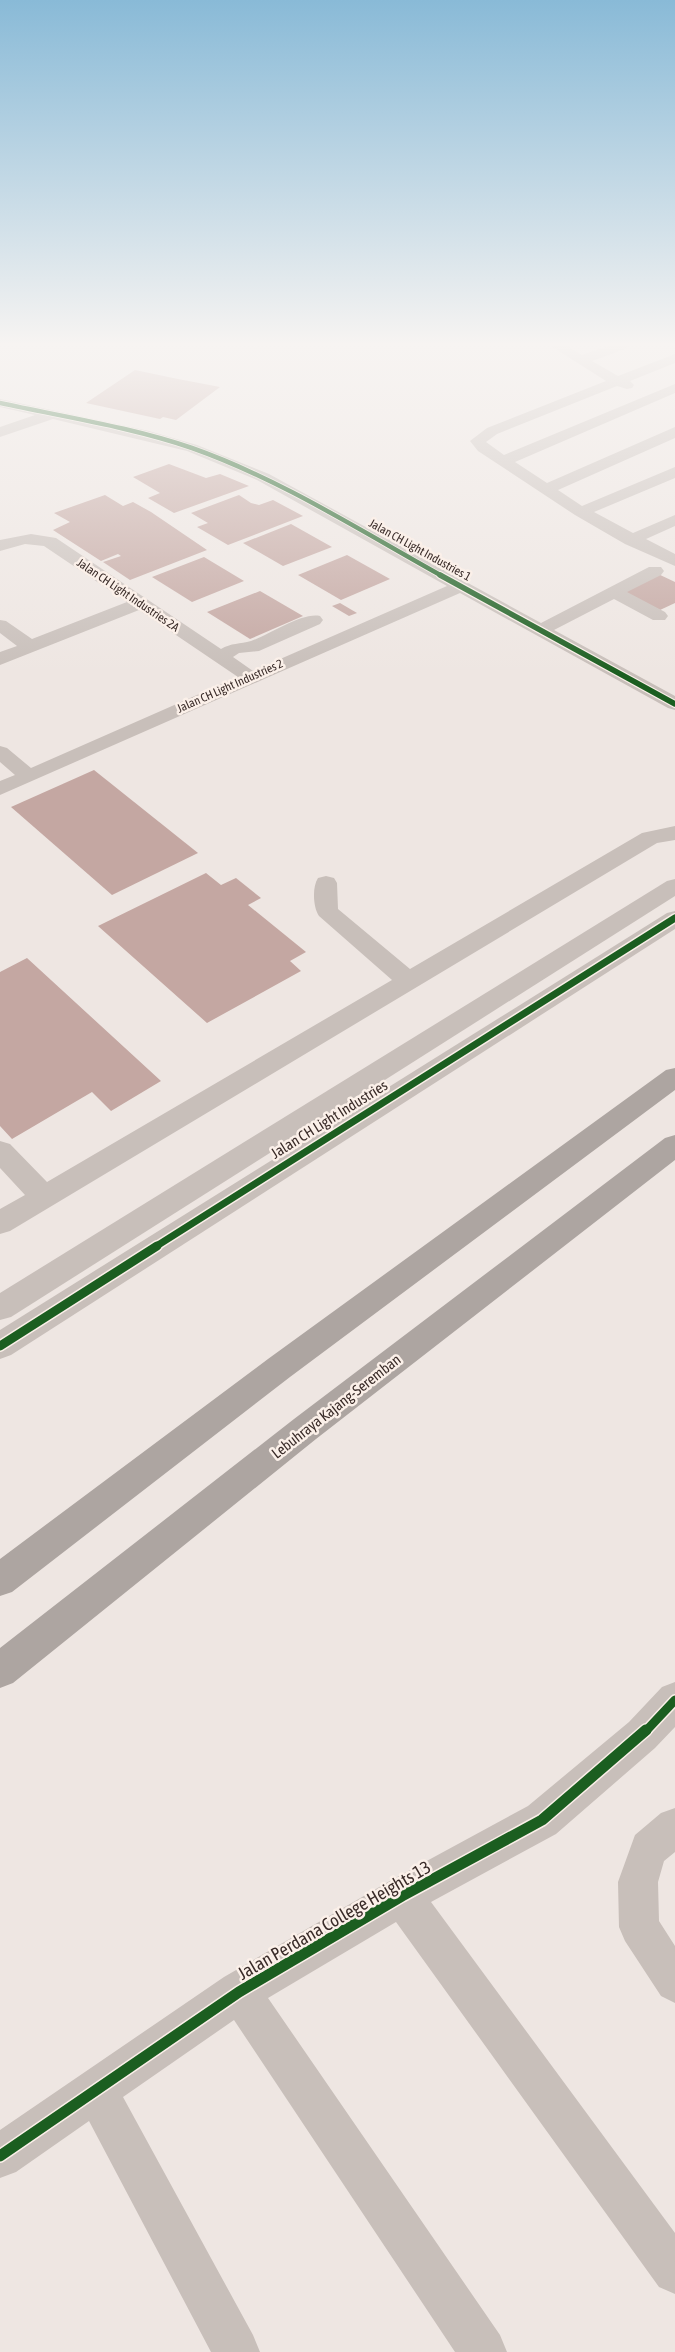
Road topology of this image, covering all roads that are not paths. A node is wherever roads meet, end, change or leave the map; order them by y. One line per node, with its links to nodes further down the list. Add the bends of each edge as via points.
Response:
1 (212, 456): 14 (street, Jalan CH Light Industries 1, via 263,477)
2 (495, 456): 5 (street)
3 (515, 456): 5 (street)
4 (621, 456): 7 (street)
5 (503, 461): 7 (street)
6 (675, 472): 8 (street)
7 (546, 489): 8 (street)
8 (581, 512): 10 (street)
9 (675, 520): 10 (street)
10 (631, 540): 12 (street)
11 (0, 546): 16 (street, Jalan CH Light Industries 2A, via 23,538 50,542)
12 (675, 561)
13 (655, 572): 15 (street)
14 (461, 586): 20 (street, Jalan CH Light Industries 1); 24 (street, Jalan CH Light Industries 2)
15 (614, 592): 17 (street); 20 (street)
16 (140, 603): 21 (street); 22 (street, Jalan CH Light Industries 2A)
17 (659, 616)
18 (314, 620): 22 (street, via 252,647 235,648)
19 (0, 625): 21 (street)
20 (542, 629): 25 (street, Jalan CH Light Industries 1)
21 (31, 647): 23 (street)
22 (220, 657): 24 (street, Jalan CH Light Industries 2A)
23 (0, 659)
24 (250, 677): 27 (street, Jalan CH Light Industries 2)
25 (675, 704)
26 (0, 752): 27 (street)
27 (29, 776): 28 (street, Jalan CH Light Industries 2)
28 (0, 790)
29 (675, 833): 33 (street, via 650,838)
30 (326, 883): 33 (street, via 327,911)
31 (675, 886): 39 (street, Jalan CH Light Industries)
32 (675, 918): 40 (street, Jalan CH Light Industries)
33 (407, 980): 37 (street)
34 (675, 1077): 41 (highway, via 278,1368)
35 (675, 1145): 42 (highway, Lebuhraya Kajang-Seremban, via 297,1435)
36 (0, 1151): 37 (street)
37 (44, 1197): 38 (street)
38 (0, 1223)
39 (0, 1308)
40 (0, 1346)
41 (0, 1580)
42 (0, 1670)
43 (675, 1700): 45 (street, Jalan Perdana College Heights 13, via 642,1735 542,1820)
44 (675, 1827): 46 (street, via 649,1849 638,1882 639,1927)
45 (402, 1896): 47 (street, Jalan Perdana College Heights 13); 50 (street)
46 (675, 1982)
47 (238, 1992): 48 (street, Jalan Perdana College Heights 13); 52 (street)
48 (95, 2089): 49 (street, Jalan Perdana College Heights 13); 51 (street)
49 (0, 2156)
50 (675, 2271)
51 (236, 2352)
52 (483, 2352)

